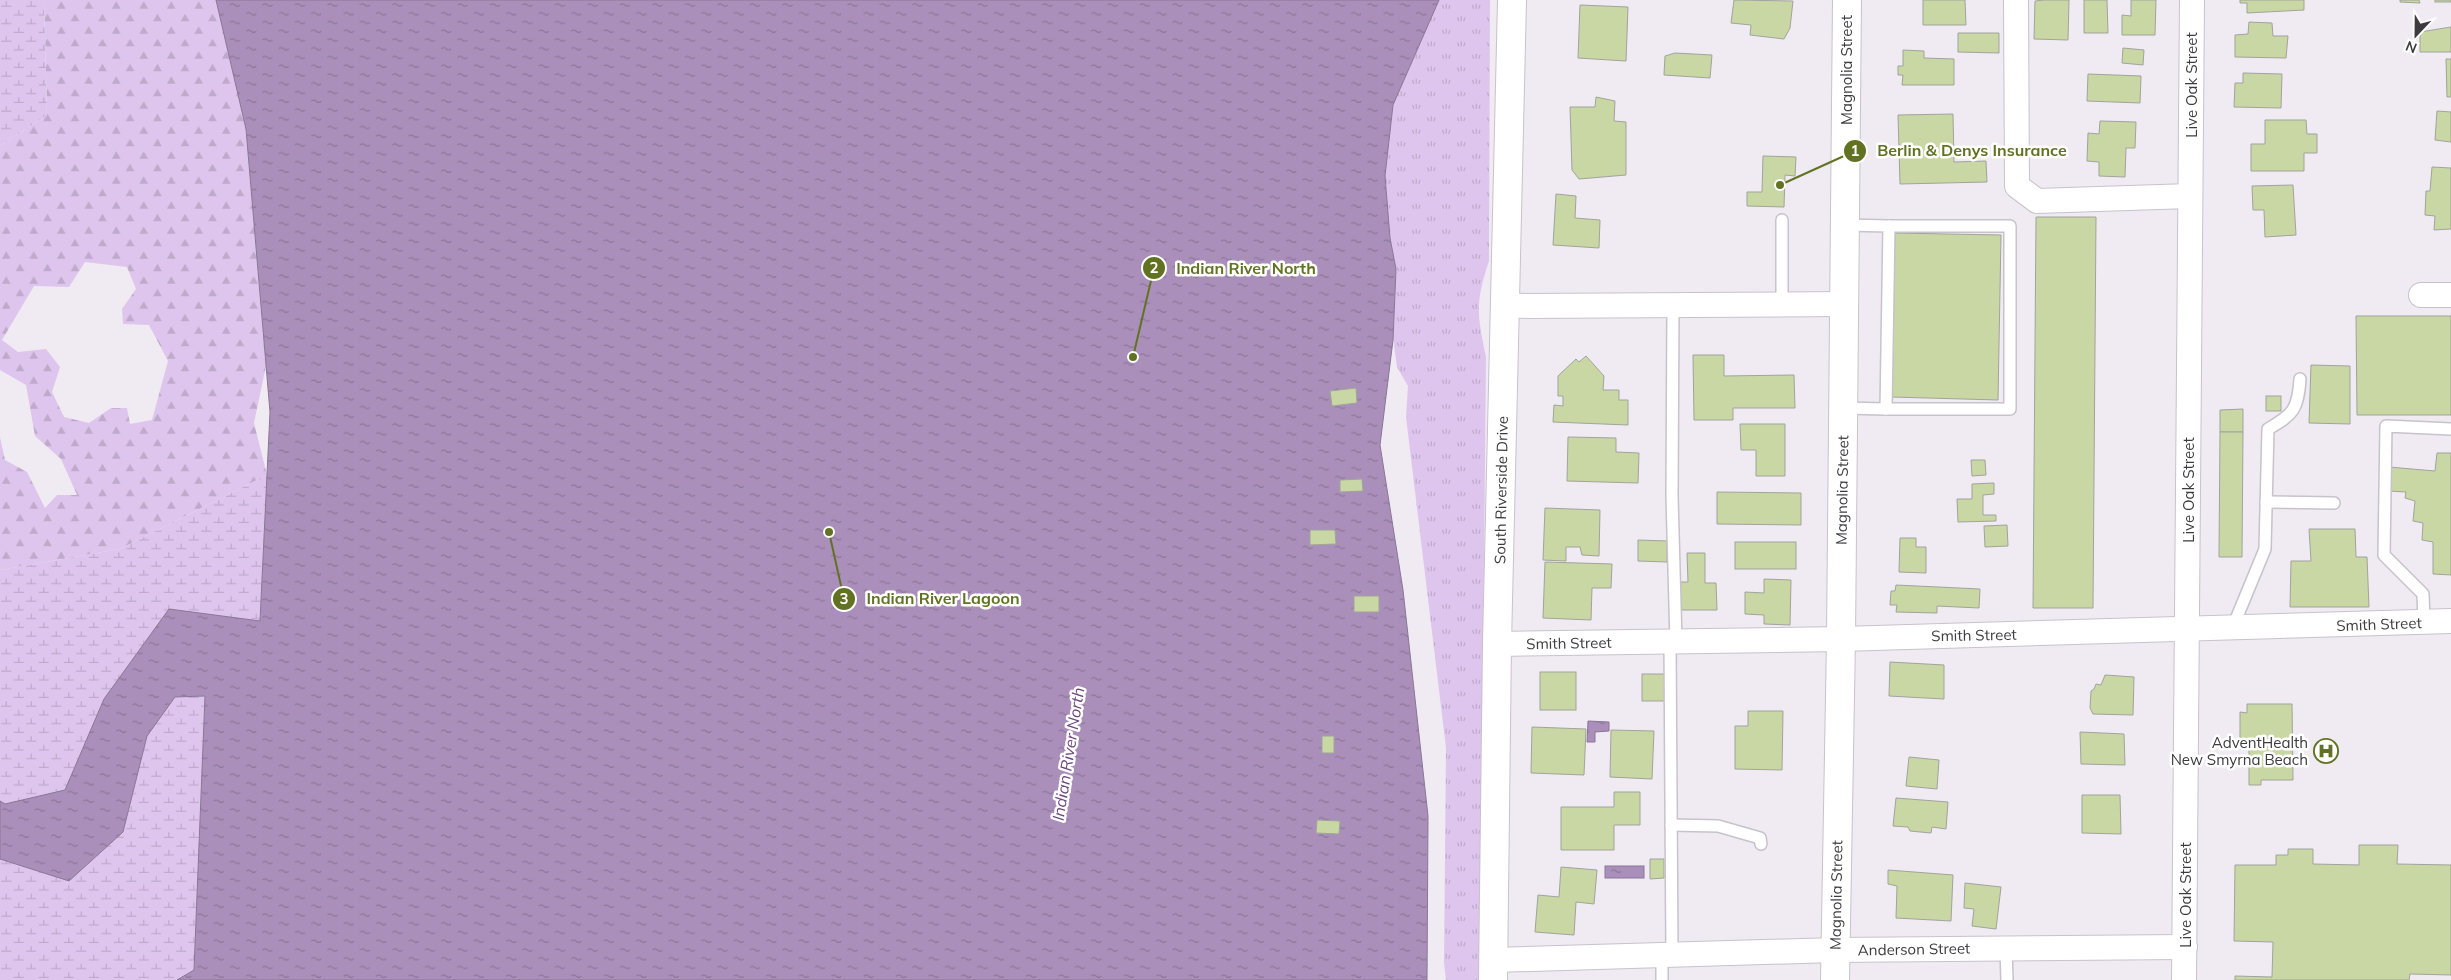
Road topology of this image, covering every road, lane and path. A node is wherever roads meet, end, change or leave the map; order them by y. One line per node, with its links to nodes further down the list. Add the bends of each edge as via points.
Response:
1 (1512, 0): 14 (street, South Riverside Drive)
2 (1847, 0): 7 (street, Magnolia Street)
3 (2016, 0): 5 (street, via 2016,186 2037,201)
4 (2192, 0): 5 (street, Live Oak Street)
5 (2190, 196): 24 (street, Live Oak Street)
6 (1782, 220): 11 (lane)
7 (1845, 225): 8 (lane); 12 (street, Magnolia Street)
8 (1889, 226): 17 (lane); 17 (lane, via 2010,226 2010,409)
9 (2421, 295): 10 (street)
10 (2451, 295)
11 (1782, 304): 12 (street); 13 (street)
12 (1845, 304): 16 (street, Magnolia Street)
13 (1673, 305): 14 (street); 26 (lane)
14 (1504, 306): 27 (street, South Riverside Drive)
15 (2300, 379): 19 (lane, via 2298,400 2290,416 2268,428)
16 (1843, 408): 17 (lane); 25 (street, Magnolia Street)
17 (1886, 409)
18 (2451, 429): 22 (lane, via 2386,426 2384,555 2423,594)
19 (2266, 502): 20 (lane); 23 (lane, via 2265,549)
20 (2334, 503)
21 (2451, 621): 22 (street, Smith Street)
22 (2424, 622): 23 (street, Smith Street)
23 (2232, 629): 24 (street, Smith Street)
24 (2187, 630): 25 (street, Smith Street); 30 (street, Live Oak Street)
25 (1841, 639): 26 (street, Smith Street); 32 (street, Magnolia Street)
26 (1673, 641): 27 (street, Smith Street); 28 (lane)
27 (1498, 644): 34 (street, South Riverside Drive)
28 (1671, 825): 29 (lane, via 1718,826 1760,838); 33 (lane)
29 (1761, 844)
30 (2185, 947): 31 (street, Anderson Street); 38 (street, Live Oak Street)
31 (2006, 949): 32 (street, Anderson Street); 37 (lane)
32 (1835, 950): 33 (street, Anderson Street); 36 (street, Magnolia Street)
33 (1667, 955): 34 (street, Anderson Street); 35 (lane)
34 (1494, 970)
35 (1662, 980)
36 (1835, 980)
37 (2007, 980)
38 (2184, 980)

